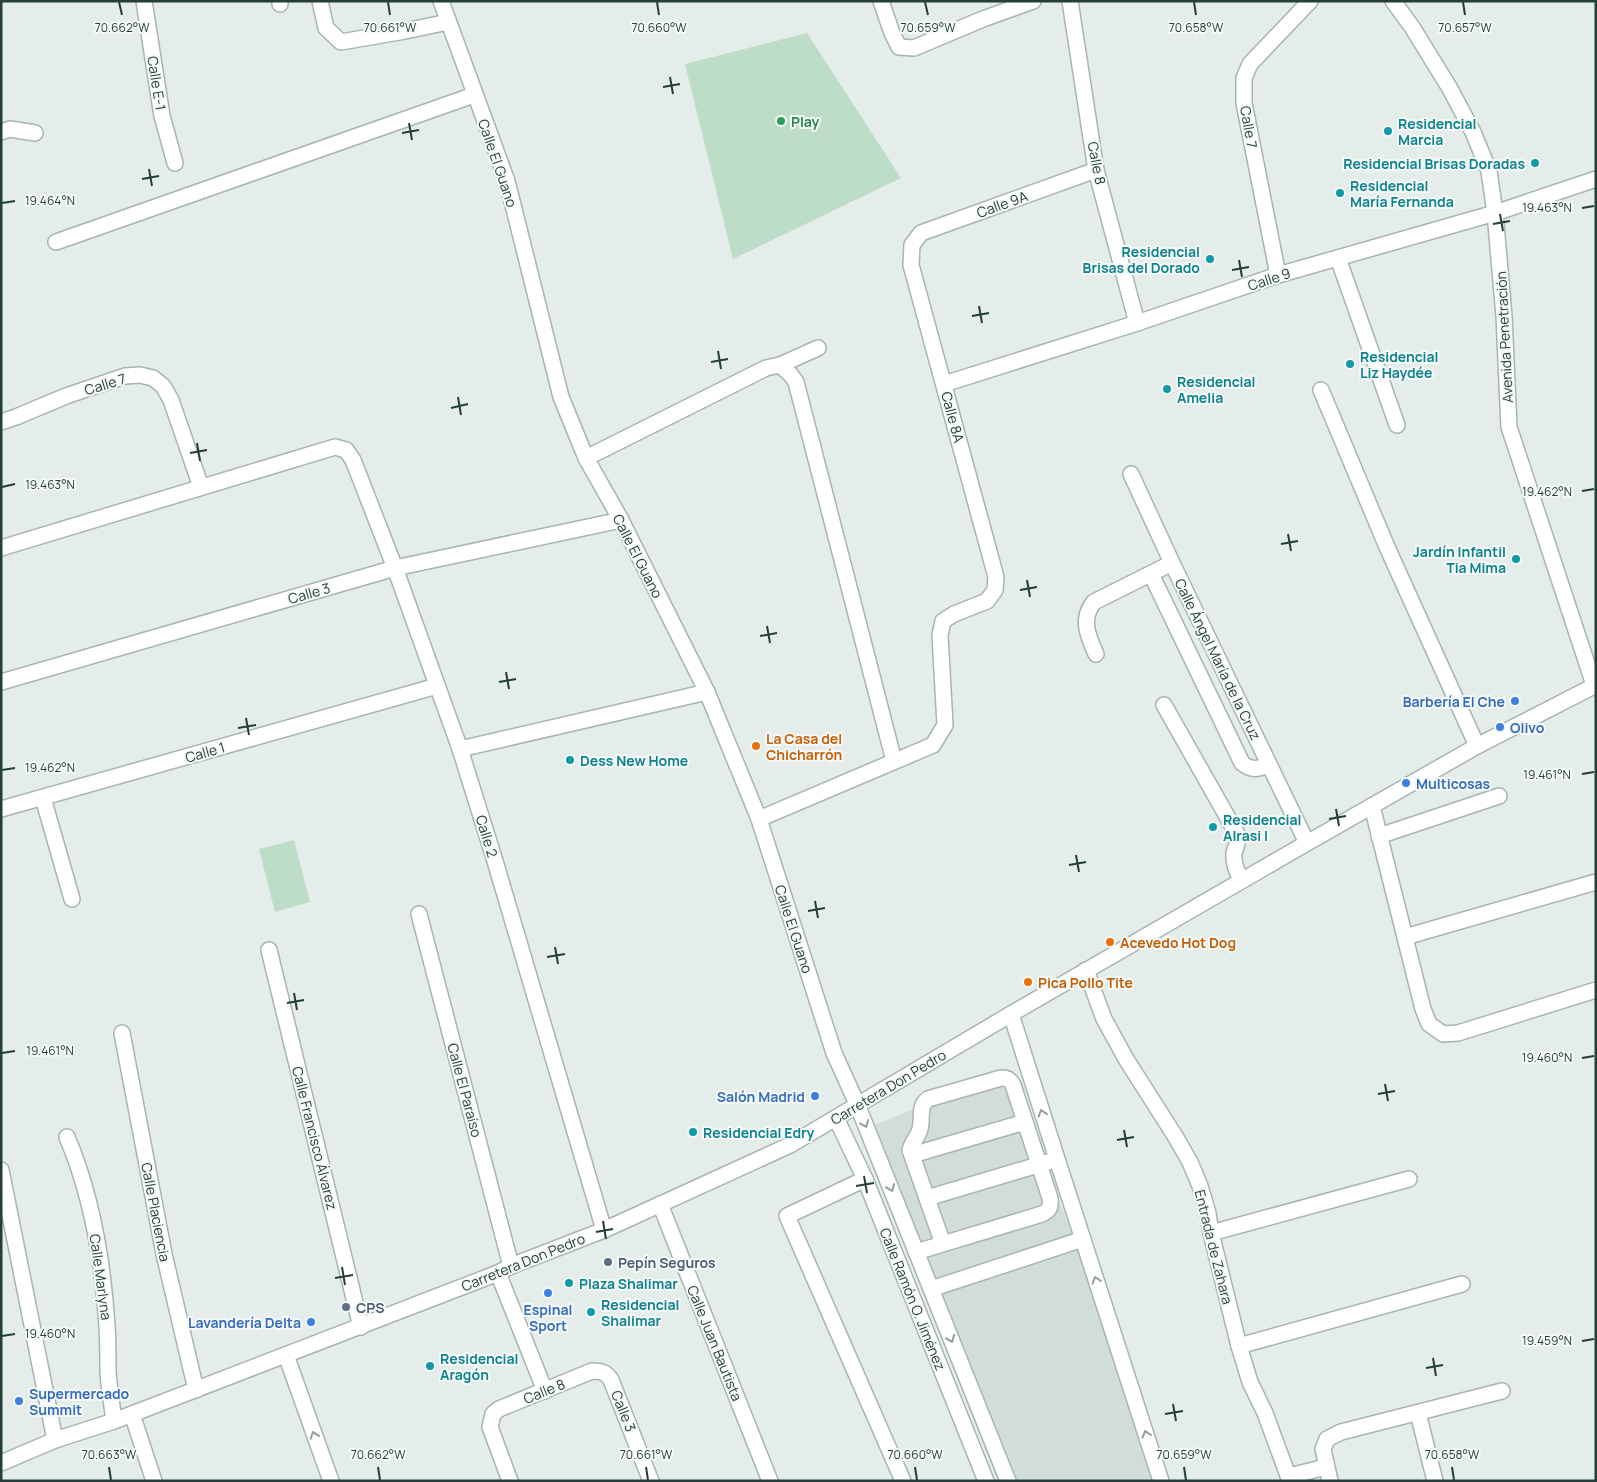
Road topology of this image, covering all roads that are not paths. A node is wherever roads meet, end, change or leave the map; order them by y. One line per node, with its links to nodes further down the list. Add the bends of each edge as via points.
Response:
1 (144, 1): 13 (street, Calle E-1, via 162,116)
2 (320, 1): 9 (street, via 326,28 341,42)
3 (441, 1): 9 (street, Calle El Guano)
4 (881, 1): 5 (street, via 899,47 914,48)
5 (1033, 1)
6 (1070, 1): 14 (street, Calle 8)
7 (1310, 1): 20 (street, Calle 7, via 1250,64 1244,78 1244,103)
8 (1393, 1): 16 (street, Avenida Penetración, via 1444,79 1473,132 1488,171)
9 (448, 22): 10 (street, Calle El Guano)
10 (474, 95): 17 (street); 28 (street, Calle El Guano, via 507,181 561,397)
11 (1, 132): 12 (street, via 10,129)
12 (35, 133)
13 (175, 164)
14 (1096, 170): 18 (street, Calle 9A, via 921,233); 21 (street, Calle 8)
15 (1596, 179): 16 (street, Calle 9)
16 (1496, 213): 19 (street, Calle 9); 38 (street, Avenida Penetración, via 1509,427)
17 (56, 242)
18 (912, 245): 24 (street, Calle 8A, via 912,265)
19 (1338, 258): 20 (street, Calle 9); 27 (street)
20 (1278, 275): 21 (street, Calle 9)
21 (1137, 323): 24 (street, Calle 9)
22 (818, 348): 23 (street)
23 (780, 365): 28 (street, via 766,368); 44 (street, via 796,382)
24 (944, 384): 44 (street, Calle 8A, via 996,577 995,590 986,601 943,621 940,634 945,725 933,745)
25 (1321, 390): 42 (street, via 1386,547)
26 (1, 422): 30 (street, Calle 7, via 125,376 153,378 163,386 171,400)
27 (1397, 425)
28 (586, 458): 31 (street, Calle El Guano)
29 (1131, 474): 33 (street, Calle Ángel María de la Cruz)
30 (201, 487): 32 (street); 34 (street, Calle 2, via 335,447 346,450 353,460)
31 (621, 520): 34 (street, Calle 3); 40 (street, Calle El Guano)
32 (1, 548)
33 (1172, 563): 35 (street); 45 (street, Calle Ángel María de la Cruz)
34 (395, 568): 37 (street, Calle 3); 39 (street, Calle 2)
35 (1151, 574): 36 (street, via 1094,602 1089,608 1085,625); 45 (street, via 1242,763 1257,769)
36 (1096, 654)
37 (1, 682)
38 (1595, 685): 42 (street, Carretera Don Pedro)
39 (437, 686): 43 (street, Calle 2); 47 (street, Calle 1)
40 (707, 692): 43 (street); 50 (street, Calle El Guano)
41 (1164, 704): 53 (street, via 1237,834 1234,863)
42 (1477, 746): 48 (street, Carretera Don Pedro)
43 (460, 749): 75 (street, Calle 2)
44 (894, 762): 50 (street)
45 (1269, 765): 52 (street, Calle Ángel María de la Cruz)
46 (1499, 796): 51 (street)
47 (44, 798): 49 (street, Calle 1); 55 (street)
48 (1372, 806): 51 (street); 52 (street, Carretera Don Pedro)
49 (1, 809)
50 (759, 819): 63 (street, Calle El Guano, via 834,1053)
51 (1379, 836): 57 (street)
52 (1307, 843): 53 (street, Carretera Don Pedro)
53 (1241, 880): 59 (street, Carretera Don Pedro)
54 (1596, 882): 57 (street)
55 (72, 899)
56 (419, 914): 80 (street, Calle El Paraíso)
57 (1405, 937): 60 (street, via 1423,1009 1430,1024 1443,1034 1458,1033)
58 (269, 950): 83 (street, Calle Francisco Álvarez)
59 (1086, 970): 61 (street, Carretera Don Pedro); 76 (street, Entrada de Zahara, via 1104,1019 1190,1162 1208,1213)
60 (1596, 990)
61 (1012, 1014): 63 (street, Carretera Don Pedro); 68 (street, one-way to 61)
62 (122, 1033): 87 (street, Calle Placiencia, via 164,1254)
63 (857, 1104): 64 (street, Carretera Don Pedro); 79 (street, Calle El Guano, one-way to 79)
64 (836, 1118): 71 (street, Calle Ramón O. Jiménez); 74 (street, Carretera Don Pedro, via 790,1145)
65 (1025, 1122): 67 (street); 67 (street, via 1011,1080 991,1080 923,1102 920,1131 911,1147); 69 (street)
66 (67, 1137): 92 (street, Calle Marlyna, via 91,1208 102,1277)
67 (912, 1156): 73 (street)
68 (1057, 1159): 69 (street); 77 (street)
69 (1039, 1165): 73 (street); 78 (street, via 1050,1198 1048,1211)
70 (1, 1170): 93 (street)
71 (865, 1179): 102 (street, via 787,1216); 103 (street, Calle Ramón O. Jiménez)
72 (1409, 1179): 76 (street)
73 (927, 1198): 78 (street)
74 (660, 1204): 75 (street, Carretera Don Pedro); 101 (street, Calle Juan Bautista)
75 (604, 1230): 80 (street, Carretera Don Pedro)
76 (1211, 1233): 84 (street, Entrada de Zahara)
77 (1083, 1239): 82 (street); 105 (street, one-way to 77)
78 (943, 1244): 79 (street)
79 (916, 1252): 82 (street, Calle El Guano)
80 (504, 1270): 83 (street, Carretera Don Pedro); 89 (street, Calle El Paraíso)
81 (1462, 1284): 84 (street)
82 (931, 1289): 104 (street, Calle El Guano, one-way to 104)
83 (361, 1327): 85 (street, Carretera Don Pedro)
84 (1239, 1346): 96 (street, Entrada de Zahara, via 1250,1382)
85 (286, 1355): 87 (street, Carretera Don Pedro); 98 (street, one-way to 85)
86 (604, 1372): 89 (street, Calle 8, via 592,1371); 100 (street, Calle 3, via 611,1380)
87 (196, 1390): 91 (street, Carretera Don Pedro)
88 (1502, 1390): 90 (street)
89 (544, 1391): 99 (street, Calle 8, via 493,1414 490,1427)
90 (1418, 1413): 95 (street, via 1341,1432 1327,1439 1323,1450); 106 (street)
91 (132, 1414): 92 (street, Carretera Don Pedro); 97 (street)
92 (114, 1421): 93 (street, Carretera Don Pedro)
93 (55, 1440): 94 (street, Carretera Don Pedro)
94 (1, 1463)
95 (1328, 1474): 96 (street)
96 (1290, 1478)
97 (154, 1481)
98 (331, 1481)
99 (510, 1481)
100 (651, 1481)
101 (770, 1481)
102 (902, 1481)
103 (986, 1481)
104 (1008, 1481)
105 (1161, 1481)
106 (1435, 1481)

